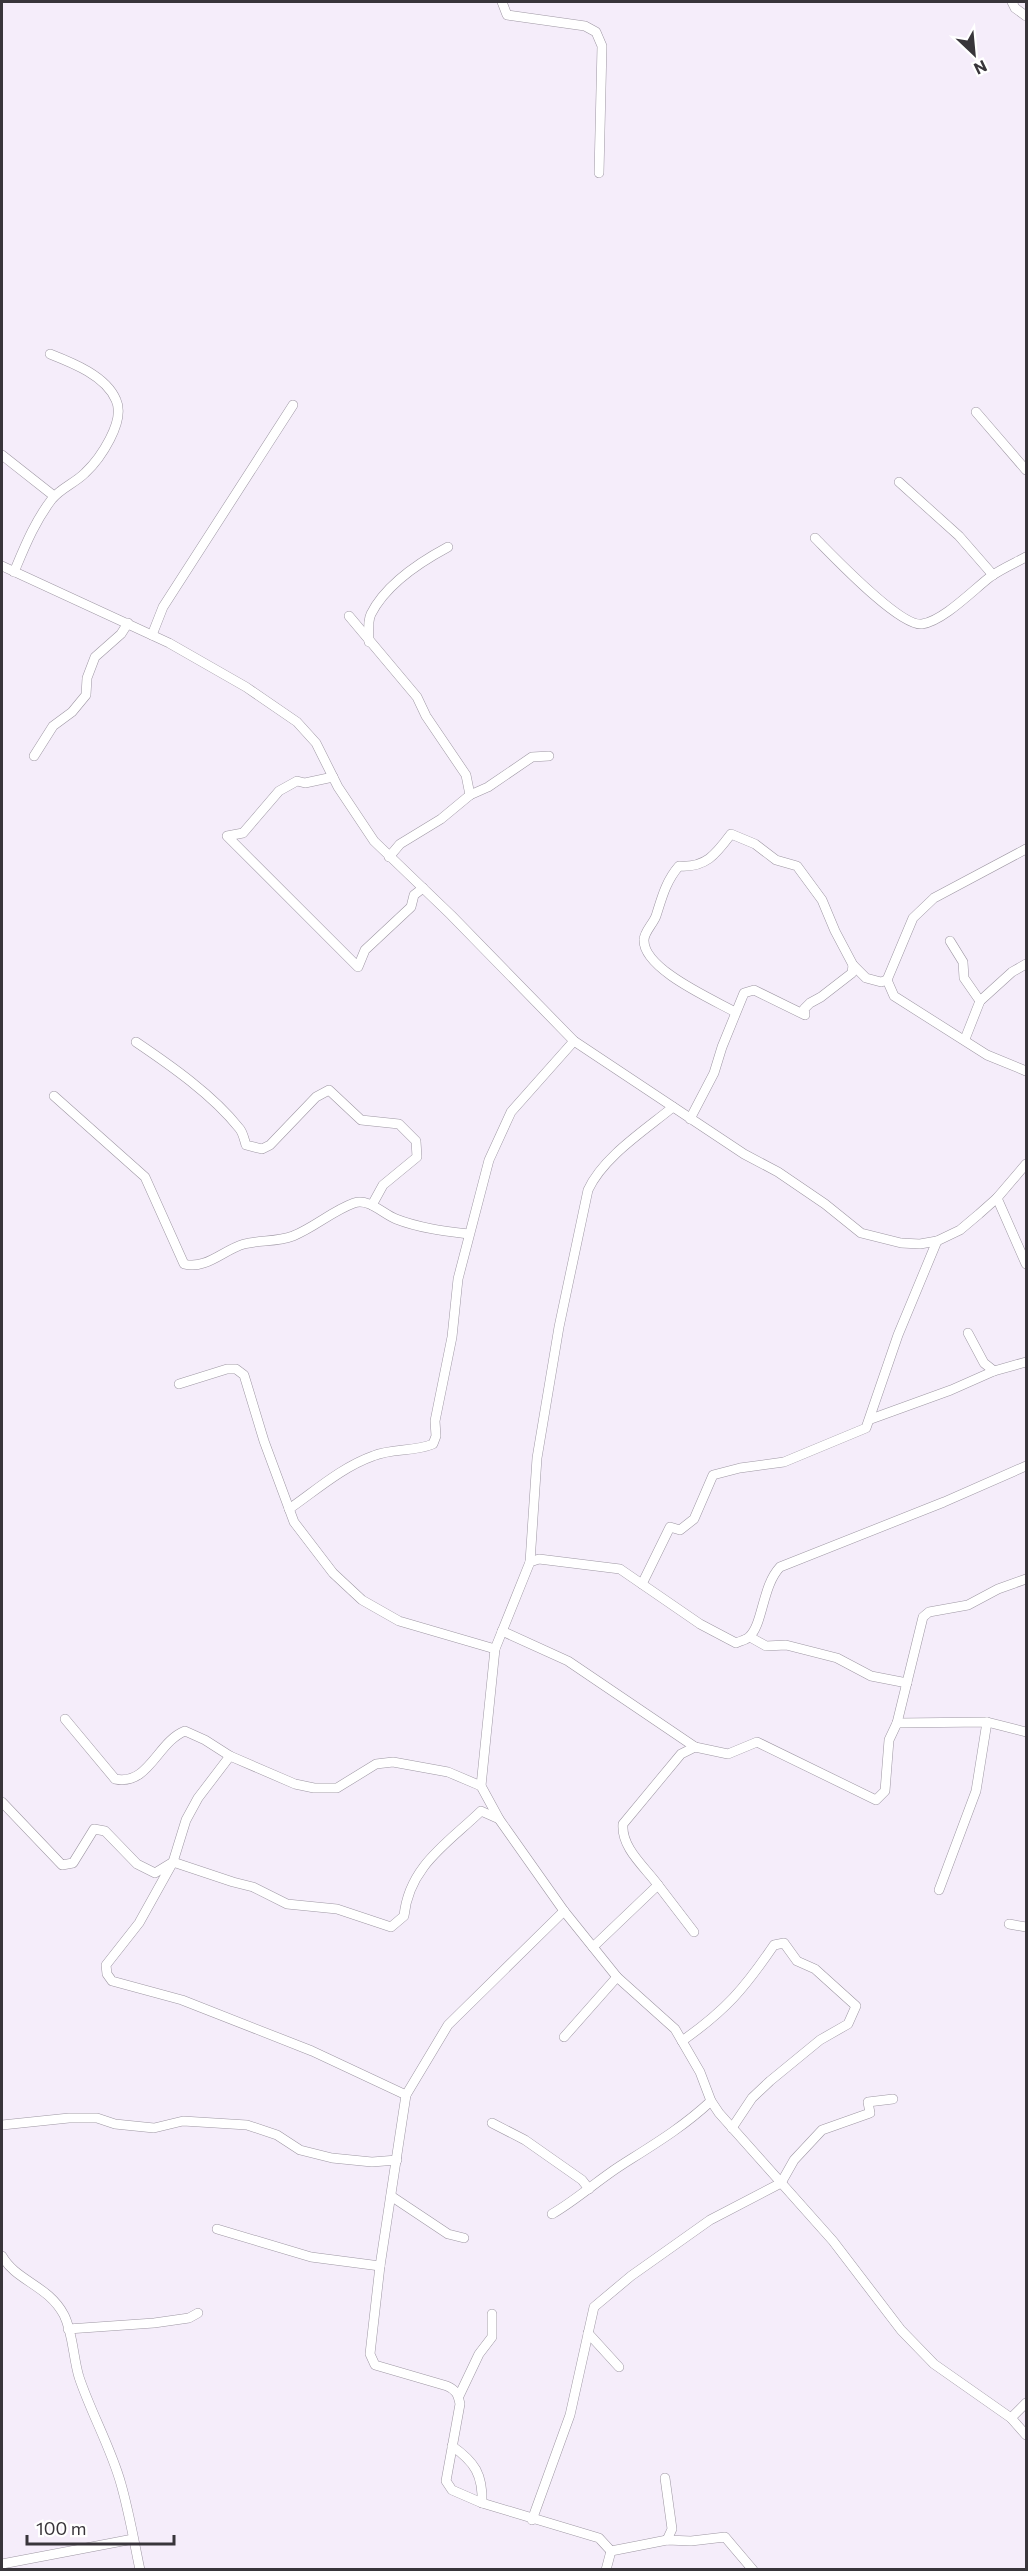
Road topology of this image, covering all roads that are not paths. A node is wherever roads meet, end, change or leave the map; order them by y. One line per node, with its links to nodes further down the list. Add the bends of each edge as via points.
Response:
1 (502, 2): 6 (street, via 507,15 585,26 596,32 602,46)
2 (1012, 2): 5 (street)
3 (1018, 2): 4 (street)
4 (1026, 9)
5 (1026, 16)
6 (599, 173)
7 (50, 354): 13 (street, via 104,383 117,402 116,426 107,446 85,473)
8 (293, 405): 22 (street, via 163,607)
9 (976, 412): 11 (street)
10 (2, 455): 13 (street)
11 (1026, 471)
12 (899, 482): 19 (street, via 959,536)
13 (54, 496): 18 (street, via 35,525)
14 (815, 538): 19 (street, via 884,604 911,624 936,619)
15 (448, 547): 23 (street, via 422,562 382,597 370,616)
16 (1026, 557): 19 (street)
17 (2, 566): 18 (street)
18 (14, 572): 21 (street)
19 (993, 575)
20 (349, 616): 23 (street)
21 (128, 623): 22 (street); 24 (street, via 95,657 86,695 53,726)
22 (152, 635): 26 (street, via 246,687 297,722 316,743)
23 (369, 642): 27 (street, via 417,697 466,775)
24 (34, 756)
25 (549, 756): 27 (street, via 532,757)
26 (333, 777): 29 (street, via 374,841); 30 (street, via 297,781 279,791 243,833 227,836 358,967 365,950 411,907 414,895)
27 (470, 795): 29 (street, via 441,819 400,844)
28 (1026, 849): 34 (street, via 934,898 913,918)
29 (389, 857): 30 (street)
30 (423, 888): 38 (street)
31 (950, 941): 35 (street, via 963,962 964,978)
32 (1026, 964): 35 (street)
33 (853, 965): 34 (street, via 866,978); 36 (street, via 852,973 804,1009 805,1015 754,990 744,993); 36 (street, via 822,900 797,866 777,860 755,844 731,834 704,863 679,866 670,876 644,937 644,948 654,962)
34 (886, 980): 37 (street, via 894,996)
35 (980, 1001): 37 (street)
36 (735, 1012): 43 (street, via 714,1072)
37 (965, 1039): 40 (street, via 987,1055)
38 (574, 1041): 42 (street); 47 (street, via 512,1112 489,1160)
39 (136, 1042): 46 (street, via 204,1094 241,1129 246,1145 262,1149 270,1145 315,1097 329,1090 361,1120 399,1124 416,1141 417,1157 383,1185)
40 (1026, 1071)
41 (54, 1096): 46 (street, via 145,1177 184,1264 203,1265 246,1244 295,1235 357,1202)
42 (673, 1107): 43 (street); 57 (street, via 604,1164 588,1190 537,1458)
43 (690, 1119): 48 (street, via 778,1172 861,1233 901,1243)
44 (1026, 1164): 45 (street)
45 (997, 1198): 48 (street, via 960,1230); 49 (street)
46 (372, 1205): 47 (street, via 395,1219)
47 (468, 1234): 56 (street, via 433,1444 375,1455)
48 (937, 1241): 54 (street, via 898,1335)
49 (1026, 1264)
50 (968, 1333): 52 (street, via 984,1363)
51 (1026, 1362): 52 (street)
52 (994, 1371): 54 (street)
53 (179, 1384): 56 (street, via 227,1369 244,1375)
54 (871, 1419): 59 (street, via 866,1428 784,1462 713,1475 694,1519 680,1530 670,1527)
55 (1026, 1466): 61 (street, via 780,1567 766,1588)
56 (289, 1509): 62 (street, via 294,1522 333,1573 362,1600 399,1621)
57 (530, 1562): 59 (street, via 539,1559 620,1569); 60 (street)
58 (1026, 1579): 63 (street, via 968,1605 929,1612 923,1617)
59 (642, 1584): 61 (street, via 719,1635 736,1643)
60 (502, 1630): 62 (street); 68 (street, via 568,1661)
61 (750, 1637): 63 (street, via 766,1646 786,1645 837,1658 871,1676)
62 (495, 1649): 70 (street)
63 (907, 1683): 66 (street)
64 (65, 1719): 69 (street, via 115,1779 138,1777 175,1736 185,1731)
65 (987, 1722): 66 (street); 67 (street); 75 (street, via 976,1791)
66 (897, 1723): 68 (street, via 889,1740 885,1791 876,1800 757,1742 728,1754)
67 (1026, 1732)
68 (695, 1747): 74 (street, via 681,1754 623,1824 626,1844)
69 (230, 1756): 70 (street, via 295,1784 323,1790 338,1788 376,1764 393,1762 448,1773); 73 (street, via 186,1820)
70 (481, 1786): 72 (street)
71 (2, 1802): 73 (street, via 62,1865 73,1863 94,1829 105,1831 137,1864 155,1873)
72 (499, 1819): 73 (street, via 481,1811 423,1864 406,1900 404,1916 391,1927 336,1909 287,1904 254,1887); 76 (street)
73 (173, 1862): 84 (street, via 139,1923 106,1965 112,1981 182,2000 312,2051)
74 (658, 1885): 79 (street); 80 (street)
75 (939, 1890)
76 (564, 1911): 80 (street); 84 (street, via 448,2025)
77 (1009, 1924): 78 (street)
78 (1026, 1927)
79 (694, 1932)
80 (593, 1947): 81 (street)
81 (617, 1977): 82 (street); 83 (street, via 675,2029)
82 (564, 2037)
83 (682, 2041): 86 (street); 89 (street, via 746,1987 774,1945 784,1943 797,1961 815,1969 856,2006 848,2024 820,2040 770,2080)
84 (406, 2095): 90 (street)
85 (893, 2099): 91 (street, via 868,2102 870,2113 822,2130)
86 (711, 2101): 89 (street); 92 (street, via 659,2143)
87 (492, 2123): 92 (street, via 525,2140)
88 (2, 2125): 90 (street, via 97,2118 154,2128 183,2121 247,2125 277,2135 300,2150 332,2158)
89 (732, 2127): 91 (street)
90 (398, 2160): 93 (street)
91 (781, 2182): 102 (street, via 710,2220 631,2276 594,2307); 106 (street, via 901,2330 934,2364)
92 (589, 2189): 94 (street)
93 (392, 2196): 96 (street, via 448,2234); 98 (street)
94 (552, 2214)
95 (218, 2229): 98 (street, via 311,2257)
96 (465, 2238)
97 (2, 2256): 101 (street, via 6,2264 54,2300)
98 (380, 2266): 104 (street, via 372,2361 447,2386)
99 (198, 2313): 101 (street, via 154,2323)
100 (492, 2314): 104 (street, via 492,2337 479,2354)
101 (68, 2329): 112 (street, via 90,2410 121,2483)
102 (588, 2333): 103 (street); 111 (street, via 570,2415)
103 (619, 2367)
104 (459, 2396): 108 (street)
105 (1026, 2403): 106 (street)
106 (1011, 2418): 107 (street)
107 (1026, 2436)
108 (452, 2446): 110 (street, via 476,2468 482,2483); 110 (street, via 448,2486)
109 (665, 2478): 113 (street, via 672,2529)
110 (482, 2503): 111 (street)
111 (532, 2520): 114 (street, via 599,2538)
112 (133, 2539): 115 (street); 116 (street)
113 (667, 2540): 114 (street); 118 (street, via 725,2537)
114 (611, 2551): 117 (street)
115 (2, 2564)
116 (140, 2570)
117 (606, 2570)
118 (753, 2570)

